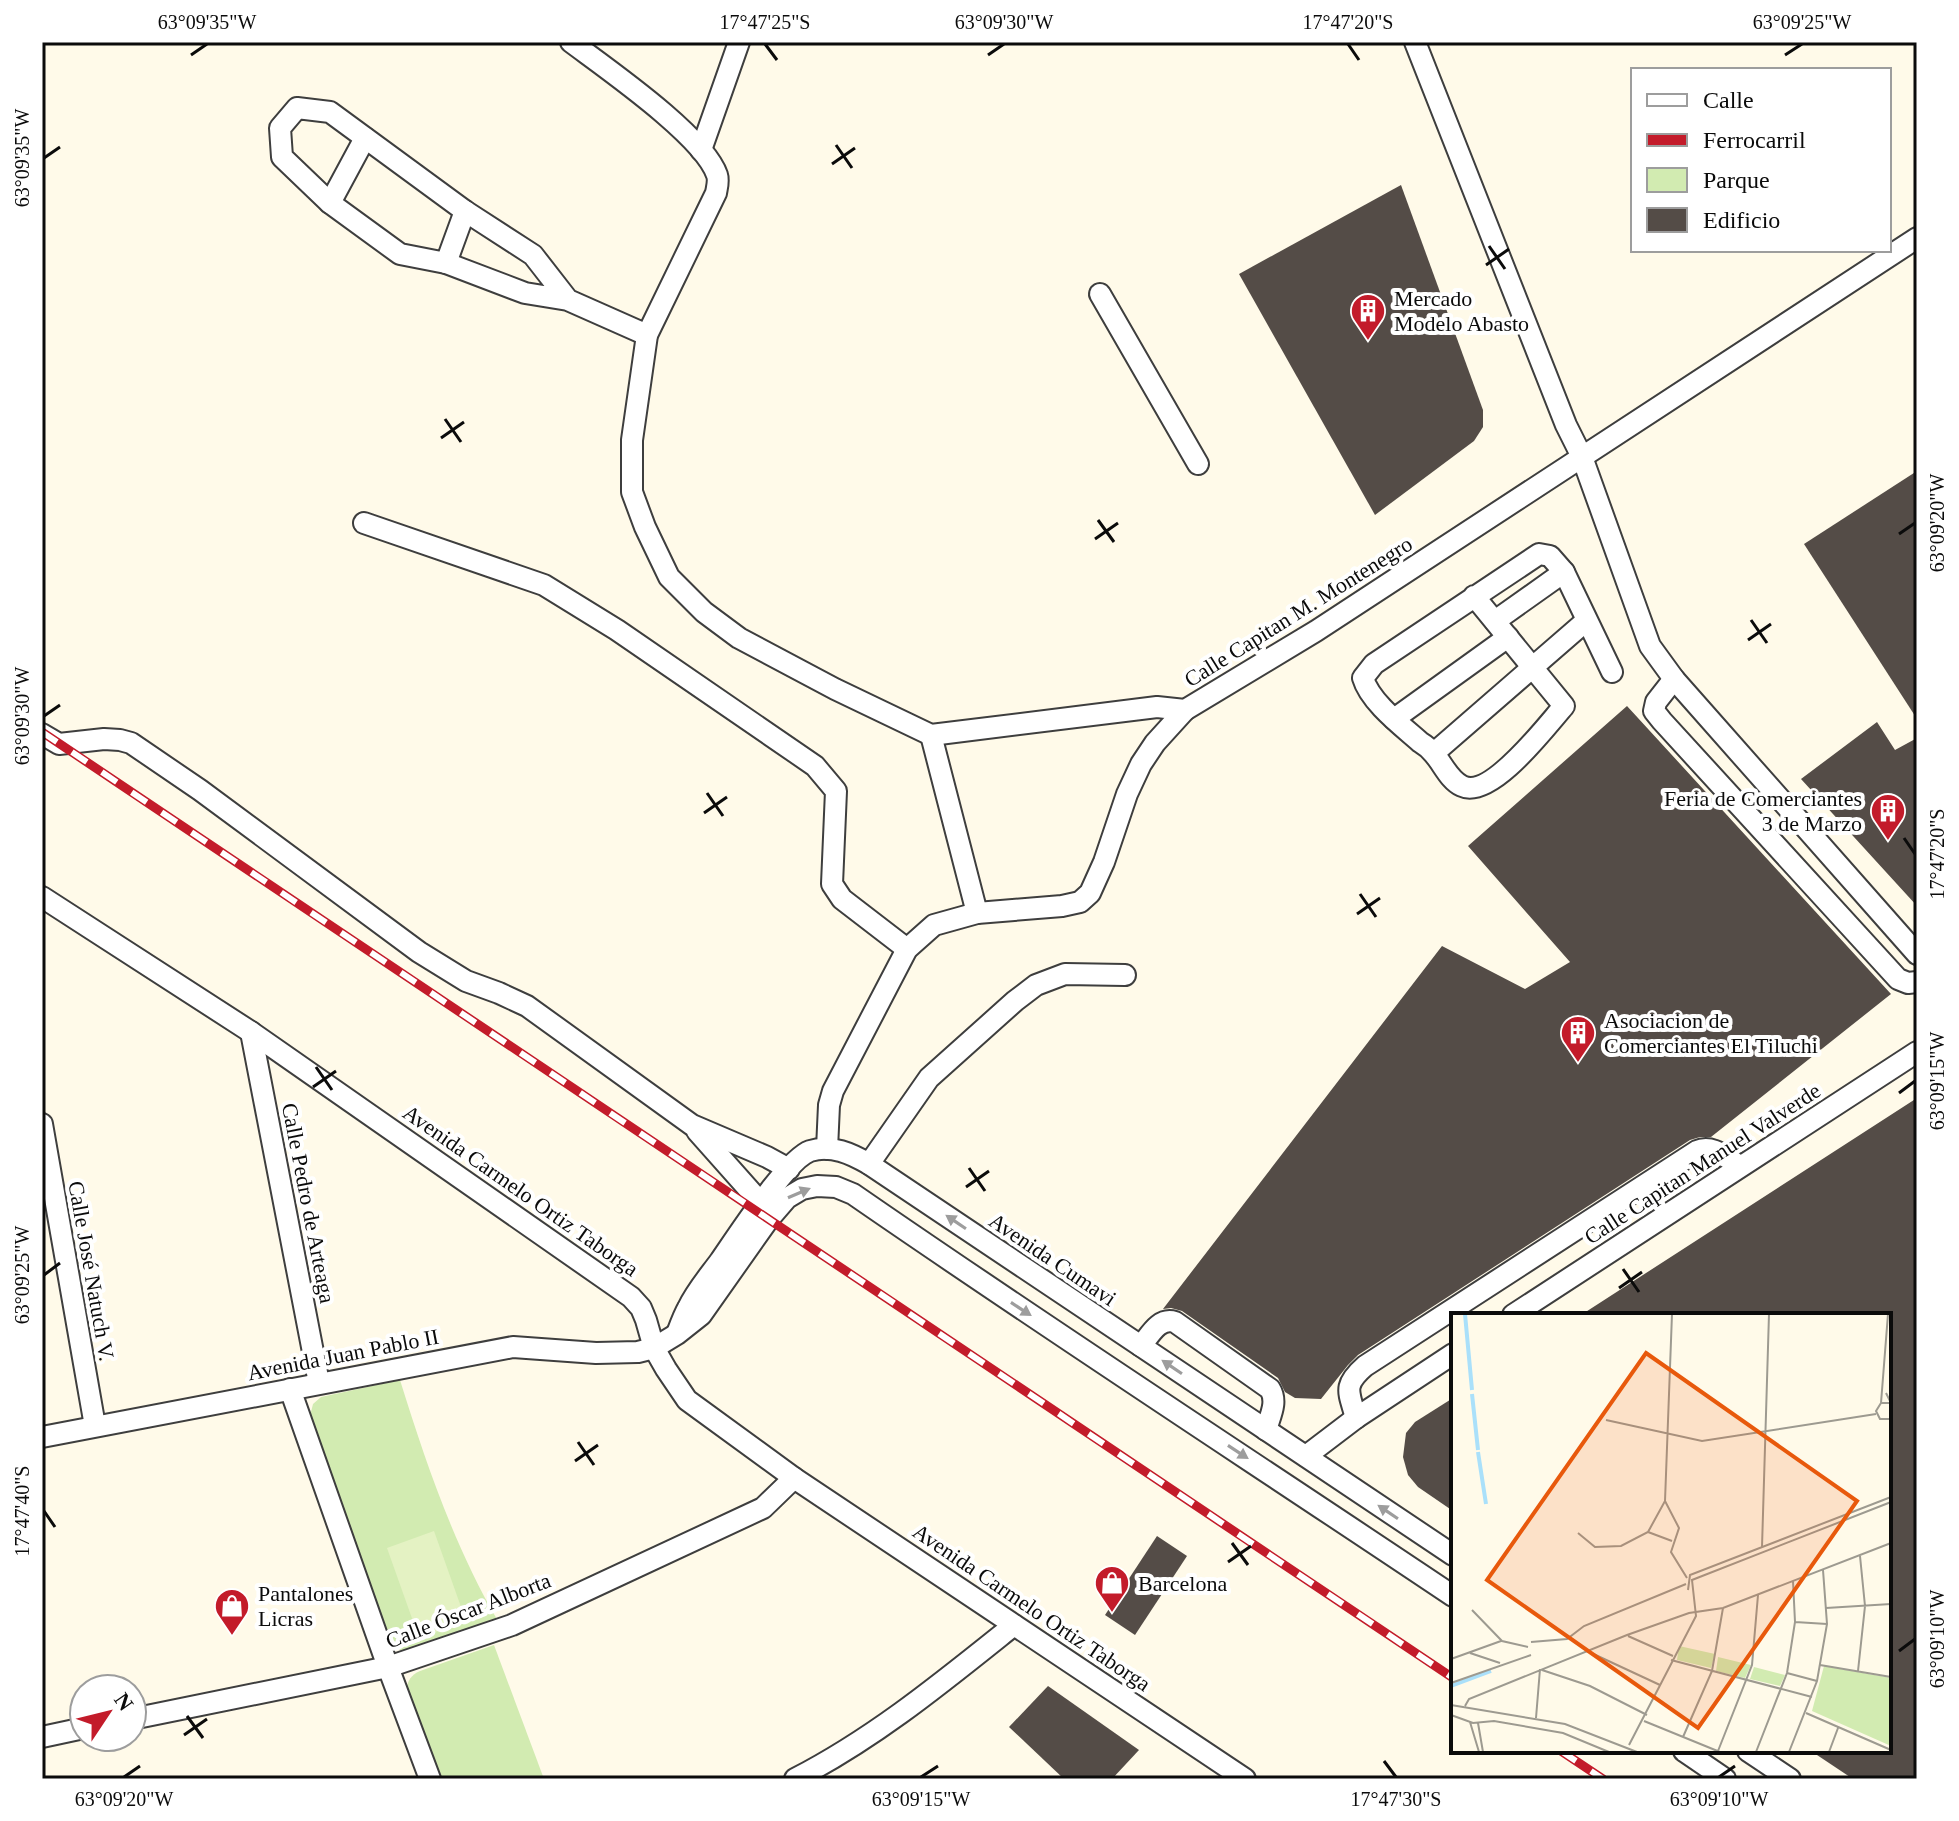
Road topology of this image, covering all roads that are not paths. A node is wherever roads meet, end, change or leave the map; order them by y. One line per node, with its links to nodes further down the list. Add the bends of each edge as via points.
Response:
1 (571, 42): 5 (street, via 668,117)
2 (739, 42): 5 (street)
3 (1415, 42): 13 (street)
4 (365, 138): 6 (street); 6 (street, via 330,112 297,108 280,128 282,157); 7 (street)
5 (701, 150): 12 (street, via 719,179 716,193)
6 (330, 203): 9 (street, via 400,254)
7 (465, 211): 9 (street); 11 (street, via 533,255)
8 (1917, 238): 13 (street, Calle Capitan M. Montenegro)
9 (446, 263): 11 (street, via 525,293)
10 (1100, 294): 14 (street)
11 (568, 300): 12 (street)
12 (647, 335): 26 (street, via 632,440 632,492 669,577 739,638)
13 (1582, 457): 22 (street, via 1650,646); 23 (street, Calle Capitan M. Montenegro)
14 (1198, 464)
15 (364, 523): 30 (street, via 544,585 815,766 836,791 832,884 842,899)
16 (1564, 572): 17 (street, via 1550,556 1539,554); 18 (street); 19 (street)
17 (1474, 596): 19 (street); 24 (street, via 1367,671 1366,687)
18 (1586, 621): 20 (street); 21 (street)
19 (1501, 629): 20 (street); 24 (street)
20 (1533, 668): 27 (street); 27 (street, via 1564,706 1524,753 1474,788 1452,778)
21 (1612, 672)
22 (1674, 679): 31 (street); 33 (street, via 1656,702 1654,711 1662,721 1898,979)
23 (1185, 710): 26 (street, Calle Capitan M. Montenegro, via 1157,707); 29 (street, via 1141,764 1090,893 1062,906)
24 (1394, 719): 27 (street)
25 (42, 734): 37 (street, via 59,744 104,739 131,743 419,952 466,981 527,1006)
26 (931, 735): 29 (street)
27 (1434, 753)
28 (42, 897): 34 (street, Avenida Carmelo Ortiz Taborga)
29 (977, 913): 30 (street, via 934,925)
30 (907, 949): 38 (street, via 833,1091)
31 (1917, 954)
32 (1125, 975): 39 (street, via 1065,974 1036,985 929,1078)
33 (1917, 982)
34 (251, 1032): 48 (street, Avenida Carmelo Ortiz Taborga, via 631,1297 641,1308); 50 (street, Calle Pedro de Arteaga)
35 (1917, 1052): 40 (street, Calle Capitan Manuel Valverde)
36 (42, 1124): 53 (street, Calle José Natuch V.)
37 (692, 1125): 41 (street); 42 (street)
38 (827, 1149): 39 (street, Avenida Cumavi); 41 (street, via 801,1156)
39 (869, 1164): 43 (street, Avenida Cumavi, one-way to 39)
40 (1740, 1166): 45 (street, Calle Capitan Manuel Valverde); 52 (street, via 1711,1149 1697,1151 1365,1366 1349,1389)
41 (789, 1169): 42 (street)
42 (761, 1203): 46 (street, via 688,1306)
43 (1007, 1256): 44 (street); 47 (street, Avenida Cumavi)
44 (987, 1288): 46 (street, one-way to 44, via 701,1315 787,1198 817,1186 853,1194); 59 (street, one-way to 59)
45 (1516, 1313)
46 (677, 1334): 48 (street)
47 (1141, 1346): 54 (street, Avenida Cumavi, one-way to 47); 54 (street, via 1161,1322 1175,1322 1270,1389 1274,1401)
48 (654, 1348): 50 (street, Avenida Juan Pablo II, via 596,1353 513,1347); 57 (street, Avenida Carmelo Ortiz Taborga, via 687,1400)
49 (1451, 1355): 52 (street)
50 (319, 1383): 51 (street, Avenida Juan Pablo II)
51 (290, 1389): 53 (street, Avenida Juan Pablo II); 61 (street)
52 (1356, 1418): 56 (street)
53 (95, 1426): 55 (street, Avenida Juan Pablo II)
54 (1266, 1430): 56 (street, Avenida Cumavi)
55 (42, 1437)
56 (1306, 1456): 58 (street, Avenida Cumavi, one-way to 56)
57 (794, 1478): 60 (street, Avenida Carmelo Ortiz Taborga); 61 (street, Calle Óscar Alborta, via 763,1508 512,1625)
58 (1451, 1554)
59 (1451, 1595)
60 (1014, 1625): 67 (street, Avenida Carmelo Ortiz Taborga); 69 (street, via 857,1744)
61 (388, 1667): 62 (street, Calle Óscar Alborta); 68 (street)
62 (148, 1716)
63 (68, 1731): 64 (street)
64 (42, 1737)
65 (1687, 1753): 70 (street)
66 (1751, 1753): 71 (street)
67 (1235, 1776)
68 (430, 1779)
69 (795, 1779)
70 (1725, 1779)
71 (1790, 1779)

